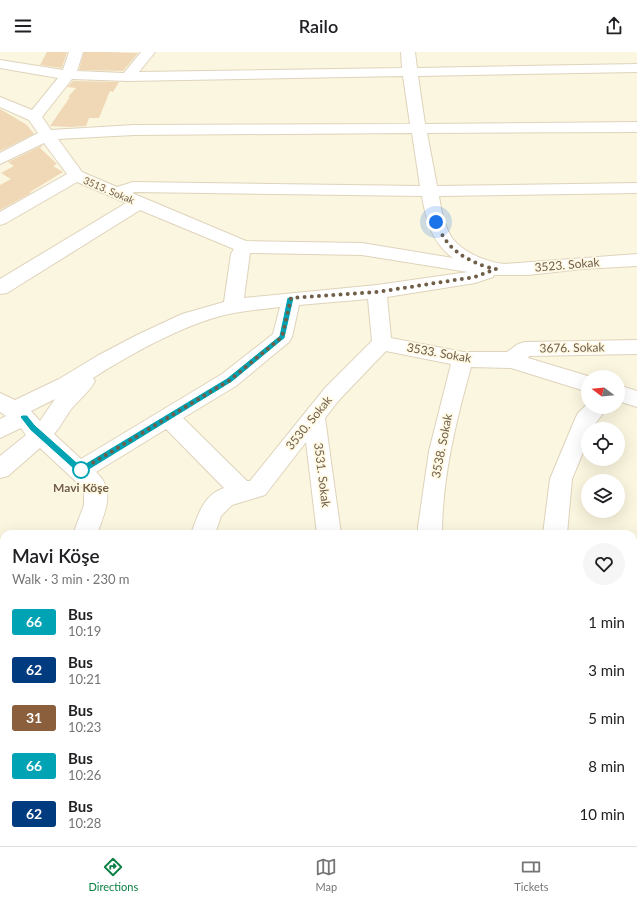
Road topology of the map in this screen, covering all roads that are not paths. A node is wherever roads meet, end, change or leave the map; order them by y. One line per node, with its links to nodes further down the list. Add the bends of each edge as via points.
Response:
1 (76, 52): 7 (street)
2 (148, 52): 8 (street)
3 (408, 52): 6 (street)
4 (0, 64): 7 (street)
5 (637, 68): 6 (street)
6 (410, 73): 8 (street); 14 (street)
7 (68, 75): 8 (street); 12 (street)
8 (128, 77)
9 (0, 101): 10 (street)
10 (17, 110): 11 (street); 12 (street)
11 (0, 117)
12 (34, 117): 15 (street, 3513. Sokak)
13 (637, 127): 14 (street)
14 (419, 128): 15 (street, via 134,130); 19 (street)
15 (47, 136): 16 (street); 17 (street, 3513. Sokak)
16 (0, 159)
17 (76, 176): 20 (street, 3513. Sokak); 22 (street)
18 (637, 188): 19 (street)
19 (430, 191): 20 (street, via 133,187); 25 (street, via 436,222 445,240 469,259)
20 (116, 193): 21 (street, 3513. Sokak)
21 (139, 203): 23 (street, 3513. Sokak); 26 (street)
22 (0, 219)
23 (244, 247): 25 (street, 3523. Sokak, via 362,249); 29 (street, via 240,254)
24 (637, 260): 25 (street, 3523. Sokak, via 517,269)
25 (490, 268): 27 (street, via 475,277)
26 (0, 288)
27 (377, 292): 28 (street); 30 (street)
28 (291, 298): 29 (street); 41 (street, via 282,337 230,380)
29 (233, 306): 34 (street, via 189,319)
30 (382, 343): 32 (street, 3533. Sokak); 40 (street, 3530. Sokak)
31 (637, 347): 33 (street, 3676. Sokak, via 525,349)
32 (463, 359): 33 (street, 3533. Sokak); 50 (street, 3538. Sokak, via 452,395 439,460)
33 (511, 360): 35 (street, 3533. Sokak)
34 (104, 361): 38 (street, via 66,385); 43 (street, via 64,403)
35 (581, 382)
36 (625, 395): 37 (street)
37 (637, 399)
38 (13, 409): 42 (street); 43 (street)
39 (591, 414): 51 (street, via 586,419 561,479)
40 (314, 416): 46 (street, 3530. Sokak, via 257,488); 49 (street, 3531. Sokak)
41 (168, 417): 45 (street); 46 (street)
42 (0, 429)
43 (41, 435): 44 (street); 45 (street)
44 (0, 469)
45 (81, 470): 47 (street, via 95,485 96,505)
46 (243, 492): 48 (street, 3530. Sokak, via 225,497 211,511)
47 (87, 530)
48 (204, 530)
49 (328, 530)
50 (430, 530)
51 (555, 530)

